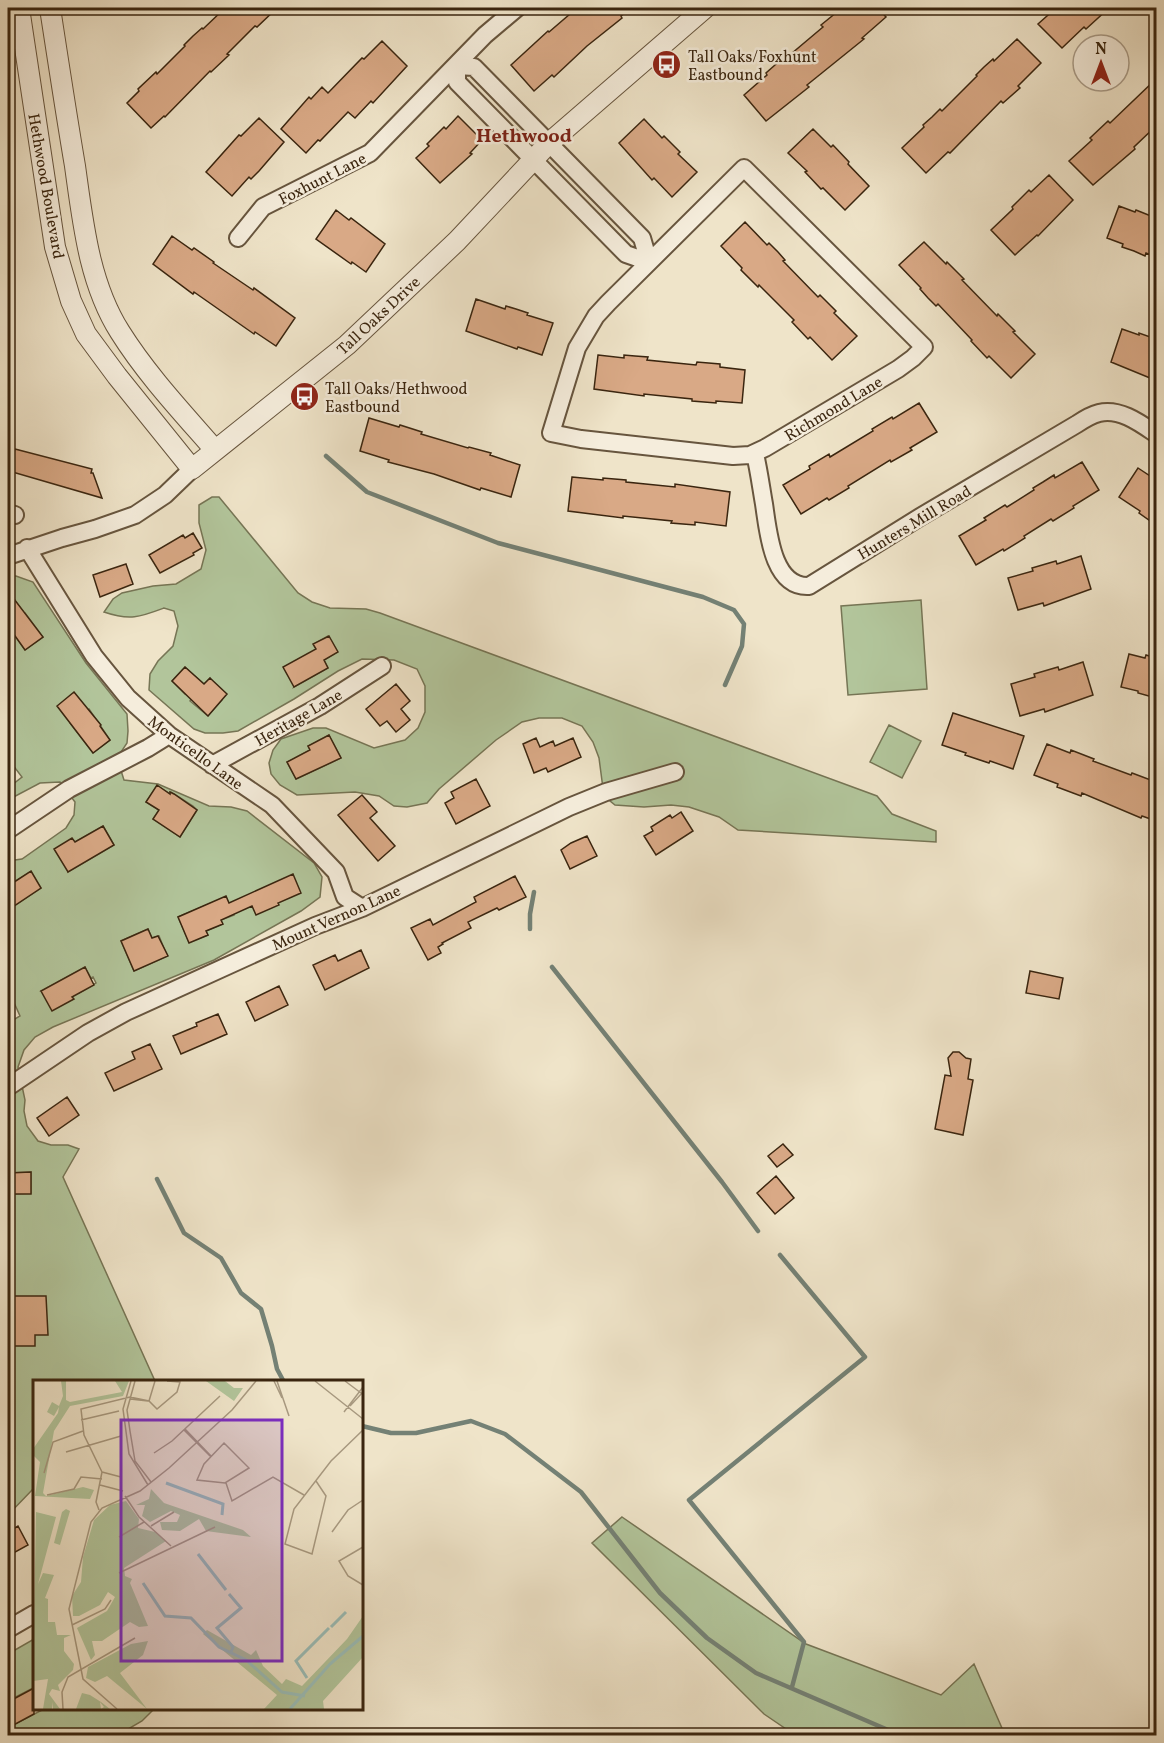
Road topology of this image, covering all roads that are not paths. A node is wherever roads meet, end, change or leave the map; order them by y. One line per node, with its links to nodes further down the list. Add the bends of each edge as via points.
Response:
1 (19, 8): 13 (street, Hethwood Boulevard, via 55,247 71,301 92,343)
2 (50, 8): 11 (street, Hethwood Boulevard, via 83,222 100,292 120,332)
3 (517, 8): 5 (street, Foxhunt Lane)
4 (705, 8): 6 (street, Tall Oaks Drive)
5 (457, 66): 6 (street, via 474,67); 7 (street, via 457,82); 8 (street, Foxhunt Lane, via 370,153 263,207)
6 (549, 143): 7 (street, Tall Oaks Drive); 9 (street, via 642,238)
7 (532, 159): 9 (street, via 626,254); 11 (street, Tall Oaks Drive, via 457,241 347,345)
8 (238, 238)
9 (649, 262): 12 (street, Richmond Lane, via 596,316 582,339 551,433 733,456); 12 (street, Richmond Lane, via 744,168 924,347 898,369)
10 (1156, 434): 12 (street, Hunters Mill Road, via 1117,413 1099,413 809,586 800,587 780,568 771,549)
11 (215, 450): 13 (street, Tall Oaks Drive)
12 (755, 454)
13 (192, 469): 14 (street, Tall Oaks Drive, via 165,495 135,515)
14 (27, 548): 15 (street, Tall Oaks Drive); 17 (street, Monticello Lane, via 94,656 144,714)
15 (8, 556)
16 (382, 666): 18 (street, Heritage Lane, via 320,706)
17 (169, 735): 18 (street, Monticello Lane); 20 (street, via 69,789)
18 (212, 765): 21 (street, Monticello Lane, via 272,805 336,872 345,897)
19 (675, 772): 21 (street, Mount Vernon Lane, via 569,807)
20 (8, 830)
21 (362, 908): 22 (street, Mount Vernon Lane, via 126,1012)
22 (8, 1087)
23 (33, 1615): 24 (street)
24 (8, 1629)

